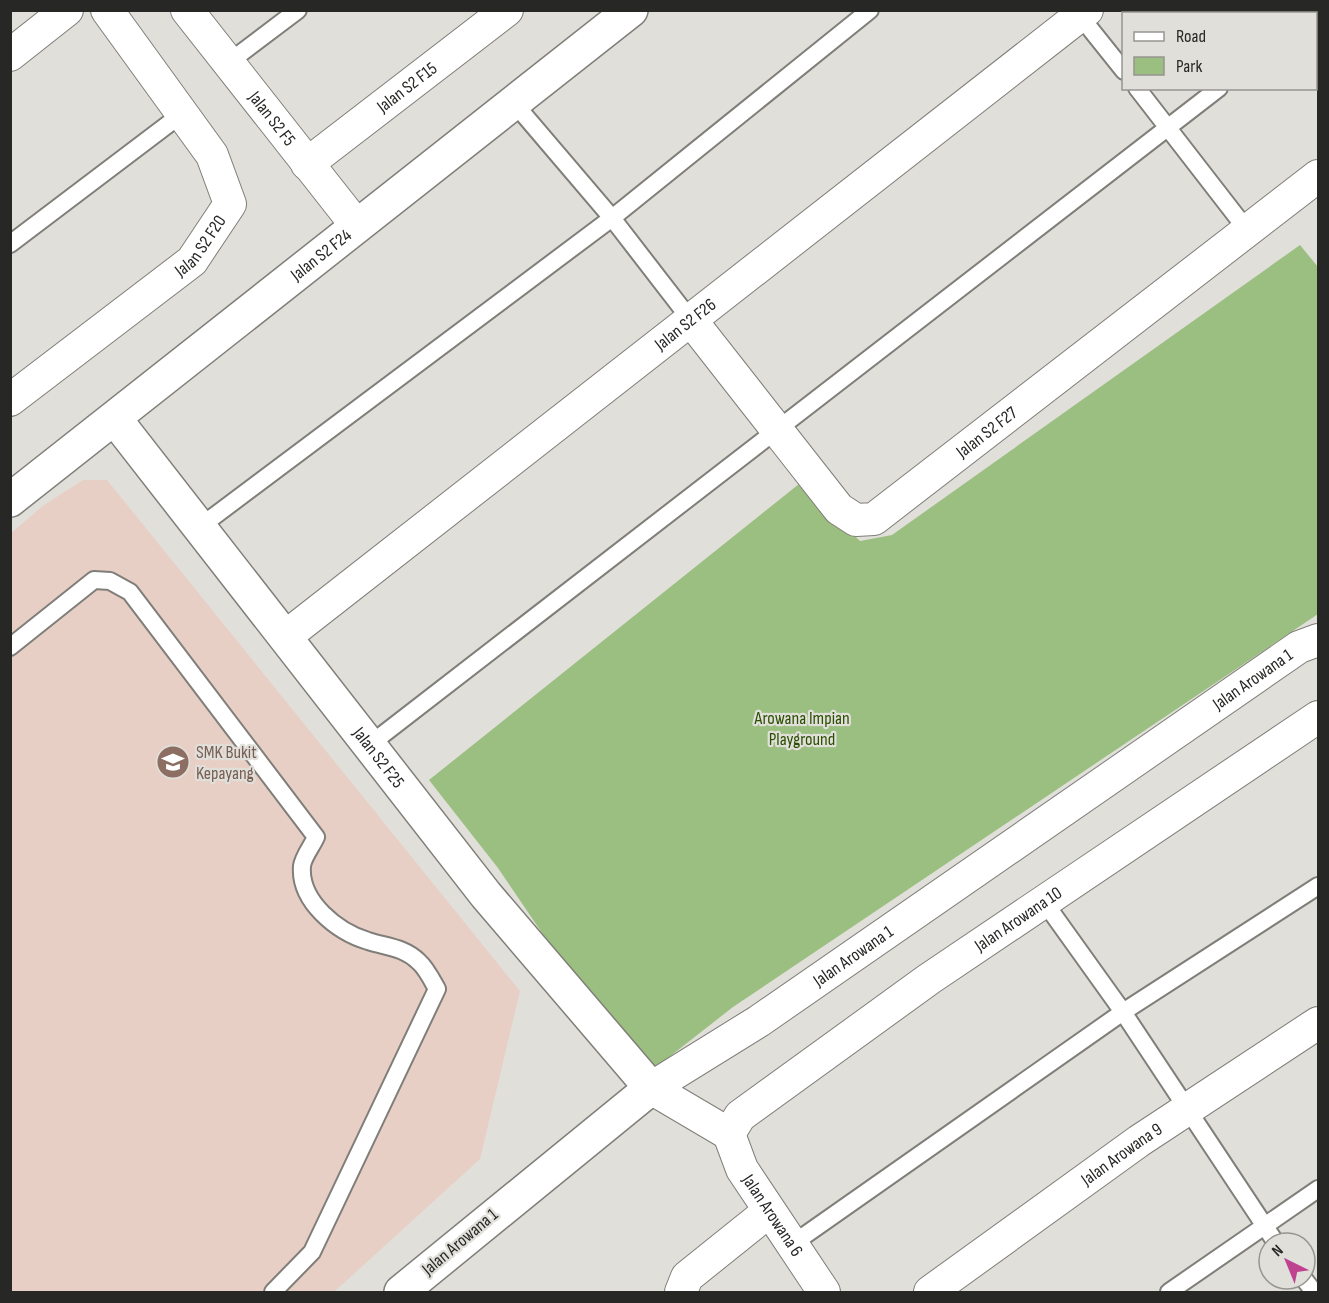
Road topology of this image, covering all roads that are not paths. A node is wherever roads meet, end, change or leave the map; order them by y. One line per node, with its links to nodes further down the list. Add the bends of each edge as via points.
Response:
1 (67, 10): 9 (street)
2 (107, 10): 15 (street, Jalan S2 F20)
3 (187, 10): 10 (street, Jalan S2 F5)
4 (298, 10): 10 (lane)
5 (507, 10): 17 (street, Jalan S2 F15)
6 (631, 10): 14 (street, Jalan S2 F24)
7 (870, 10): 19 (lane)
8 (1080, 12): 11 (lane); 23 (street, Jalan S2 F26)
9 (10, 55)
10 (228, 63): 17 (street, Jalan S2 F5)
11 (1122, 68)
12 (1139, 90): 16 (lane)
13 (1216, 90): 16 (lane)
14 (514, 103): 19 (lane); 20 (street, Jalan S2 F24)
15 (183, 113): 22 (lane); 24 (street, Jalan S2 F20, via 212,155 230,204 192,261)
16 (1168, 127): 21 (lane); 26 (lane)
17 (307, 164): 20 (street, Jalan S2 F5)
18 (1318, 176): 21 (street, Jalan S2 F27)
19 (612, 218): 23 (lane); 28 (lane)
20 (357, 226): 25 (street, Jalan S2 F24)
21 (1247, 230): 26 (street, Jalan S2 F27, via 874,519 856,520 839,509)
22 (10, 244)
23 (690, 319): 26 (street, Jalan S2 F27); 29 (street, Jalan S2 F26)
24 (10, 400)
25 (115, 419): 27 (street, Jalan S2 F24); 28 (street, Jalan S2 F25)
26 (777, 431): 33 (lane)
27 (10, 500)
28 (201, 526): 29 (street, Jalan S2 F25)
29 (285, 637): 33 (street, Jalan S2 F25)
30 (1318, 640): 38 (street, Jalan Arowana 1, via 1299,646 759,1020)
31 (10, 647): 46 (lane, via 94,580 110,581 130,592 316,837 302,865 304,887 319,910 347,933 396,947 420,962 437,989 312,1252)
32 (1318, 717): 35 (street, Jalan Arowana 10)
33 (368, 746): 38 (street, Jalan S2 F25, via 486,895)
34 (1318, 886): 36 (lane)
35 (1045, 903): 36 (lane); 40 (street, Jalan Arowana 10, via 929,979 740,1116)
36 (1123, 1012): 39 (lane); 45 (lane)
37 (1318, 1023): 39 (street, Jalan Arowana 9)
38 (651, 1088): 40 (street); 47 (street, Jalan Arowana 1)
39 (1187, 1110): 43 (lane); 50 (street, Jalan Arowana 9)
40 (729, 1134): 42 (street, Jalan Arowana 6, via 742,1169)
41 (1318, 1189): 43 (lane)
42 (768, 1212): 45 (street, Jalan Arowana 6); 48 (street, via 687,1277)
43 (1264, 1226): 44 (lane); 51 (lane)
44 (1268, 1231)
45 (791, 1245): 49 (street, Jalan Arowana 6)
46 (273, 1293)
47 (401, 1293)
48 (681, 1293)
49 (824, 1293)
50 (930, 1293)
51 (1169, 1293)

